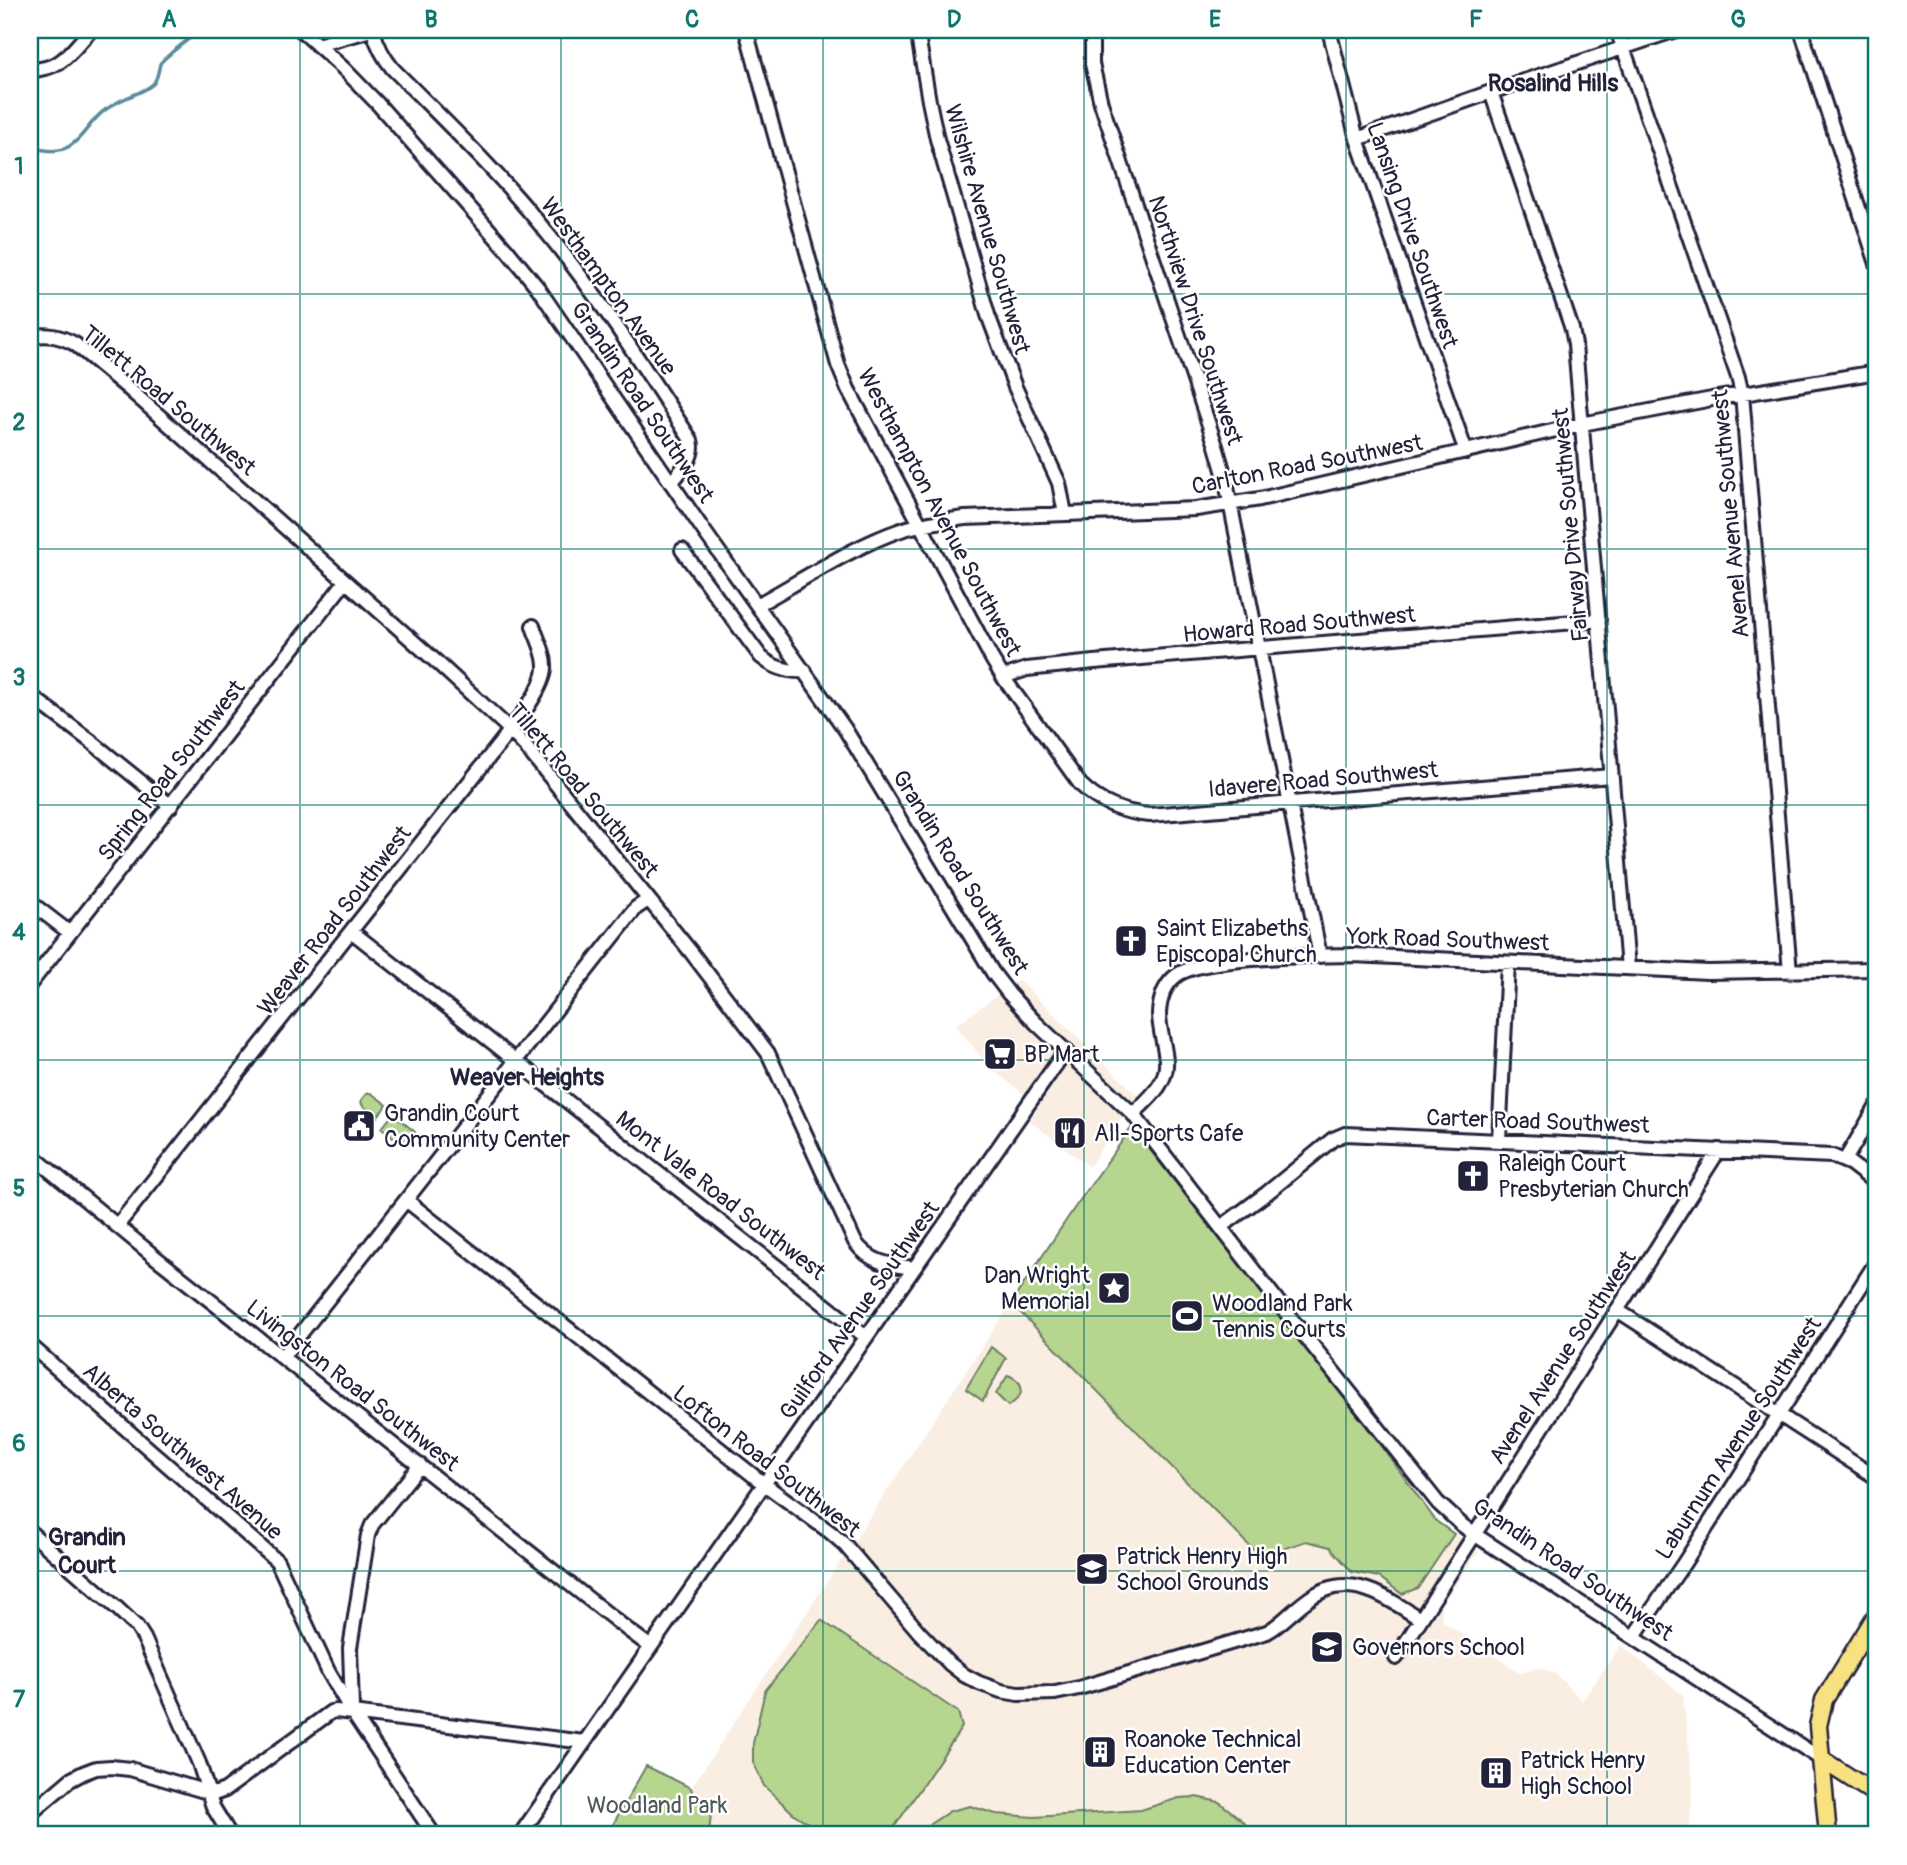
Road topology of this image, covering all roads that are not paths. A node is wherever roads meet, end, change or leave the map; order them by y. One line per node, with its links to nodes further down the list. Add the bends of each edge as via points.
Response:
1 (91, 30): 13 (street, via 58,65)
2 (301, 30): 11 (street, Grandin Road Southwest)
3 (372, 30): 11 (street); 22 (street, Westhampton Avenue, via 393,69 538,222 636,354 693,446)
4 (746, 30): 25 (street, Westhampton Avenue Southwest, via 838,365)
5 (917, 30): 24 (street, Wilshire Avenue Southwest, via 937,139 988,315 1059,483)
6 (1091, 30): 23 (street, Northview Drive Southwest, via 1092,64 1101,103 1216,446)
7 (1329, 30): 15 (street, Lansing Drive Southwest)
8 (1617, 30): 12 (street, Avenel Avenue Southwest)
9 (1676, 30): 12 (street)
10 (1801, 30): 16 (street)
11 (317, 45): 22 (street, Grandin Road Southwest, via 377,103 530,278)
12 (1623, 47): 14 (street); 19 (street, Avenel Avenue Southwest)
13 (30, 70)
14 (1491, 92): 15 (street); 20 (street, Fairway Drive Southwest, via 1572,329)
15 (1357, 139): 21 (street, Lansing Drive Southwest)
16 (1877, 264)
17 (30, 337): 27 (street, Tillett Road Southwest, via 51,335 75,344)
18 (1877, 372): 19 (street, Carlton Road Southwest)
19 (1742, 394): 20 (street, Carlton Road Southwest); 48 (street, Avenel Avenue Southwest)
20 (1582, 424): 21 (street, Carlton Road Southwest); 29 (street, Fairway Drive Southwest)
21 (1466, 452): 23 (street, Carlton Road Southwest)
22 (671, 483): 28 (street, Grandin Road Southwest)
23 (1231, 505): 24 (street, Carlton Road Southwest); 31 (street, Northview Drive Southwest)
24 (1065, 514): 25 (street, Carlton Road Southwest, via 965,518)
25 (920, 525): 28 (street, Carlton Road Southwest, via 875,540); 33 (street, Westhampton Avenue Southwest)
26 (682, 550): 32 (street, via 761,657 781,669)
27 (345, 582): 35 (street, Tillett Road Southwest); 39 (street, Spring Road Southwest)
28 (757, 605): 32 (street, Grandin Road Southwest)
29 (1599, 620): 31 (street, Howard Road Southwest); 37 (street, Fairway Drive Southwest)
30 (533, 626): 35 (street, Weaver Road Southwest, via 545,665 543,679)
31 (1259, 648): 33 (street, Howard Road Southwest, via 1027,669); 38 (street, Northview Drive Southwest)
32 (805, 671): 50 (street, Grandin Road Southwest, via 864,758 993,973)
33 (1003, 677): 36 (street, Westhampton Avenue Southwest)
34 (30, 695): 39 (street)
35 (510, 730): 40 (street, Tillett Road Southwest); 42 (street, Weaver Road Southwest)
36 (1060, 757): 38 (street, Idavere Road Southwest, via 1088,792 1138,814)
37 (1611, 776): 38 (street, Idavere Road Southwest); 46 (street, Fairway Drive Southwest)
38 (1289, 802): 44 (street, Northview Drive Southwest)
39 (170, 806): 43 (street, Spring Road Southwest)
40 (648, 900): 51 (street, via 636,908); 63 (street, Tillett Road Southwest, via 768,1053 855,1242 880,1262)
41 (30, 902): 43 (street)
42 (351, 931): 51 (street, Mont Vale Road Southwest); 60 (street, Weaver Road Southwest)
43 (70, 933): 49 (street, Spring Road Southwest)
44 (1320, 956): 45 (street, York Road Southwest); 53 (street, York Road Southwest, via 1226,962 1177,975 1164,991 1159,1012 1166,1072)
45 (1508, 962): 46 (street, York Road Southwest); 54 (street)
46 (1628, 968): 48 (street, York Road Southwest)
47 (1877, 970): 48 (street, York Road Southwest)
48 (1790, 971)
49 (30, 984)
50 (1066, 1050): 53 (street, Grandin Road Southwest); 63 (street, Guilford Avenue Southwest)
51 (516, 1060): 59 (street); 65 (street, Mont Vale Road Southwest)
52 (1877, 1106): 57 (street)
53 (1133, 1114): 61 (street, Grandin Road Southwest)
54 (1499, 1140): 55 (street, Carter Road Southwest); 61 (street, Carter Road Southwest, via 1339,1135)
55 (1719, 1150): 57 (street, Carter Road Southwest); 64 (street, Avenel Avenue Southwest)
56 (30, 1154): 60 (street, Livingston Road Southwest)
57 (1845, 1160): 58 (street, Carter Road Southwest)
58 (1877, 1184)
59 (406, 1200): 67 (street); 71 (street, Lofton Road Southwest)
60 (117, 1226): 67 (street, Livingston Road Southwest)
61 (1221, 1227): 73 (street, Grandin Road Southwest, via 1438,1503)
62 (1877, 1261): 68 (street, Laburnum Avenue Southwest)
63 (914, 1268): 65 (street, Guilford Avenue Southwest)
64 (1617, 1310): 68 (street); 73 (street, Avenel Avenue Southwest)
65 (866, 1337): 71 (street, Guilford Avenue Southwest)
66 (30, 1345): 79 (street, Alberta Southwest Avenue, via 277,1561)
67 (283, 1356): 69 (street, Livingston Road Southwest)
68 (1777, 1415): 70 (street); 76 (street, Laburnum Avenue Southwest)
69 (420, 1465): 77 (street, Livingston Road Southwest); 79 (street, via 368,1535 350,1648)
70 (1877, 1478)
71 (764, 1484): 75 (street, Lofton Road Southwest, via 839,1539 950,1664 979,1683 1009,1692 1079,1688 1267,1632 1330,1588 1371,1589); 77 (street, Guilford Avenue Southwest)
72 (30, 1532): 82 (street, via 144,1638 199,1763)
73 (1474, 1534): 75 (street, Avenel Avenue Southwest); 76 (street, Grandin Road Southwest)
74 (1877, 1614): 81 (main road, via 1824,1700 1818,1726)
75 (1420, 1619): 78 (street, Avenel Avenue Southwest)
76 (1634, 1636): 81 (street, Grandin Road Southwest)
77 (652, 1647): 80 (street, Guilford Avenue Southwest)
78 (1396, 1658)
79 (352, 1712): 80 (street); 82 (street, via 331,1712 225,1790); 86 (street, Alberta Southwest Avenue)
80 (584, 1742): 87 (street, Guilford Avenue Southwest)
81 (1821, 1759): 83 (main road, Grandin Road Southwest); 88 (main road)
82 (207, 1792): 84 (street, via 130,1769 96,1768 70,1780); 85 (street)
83 (1877, 1795)
84 (30, 1814)
85 (230, 1835)
86 (435, 1835)
87 (520, 1835)
88 (1828, 1835)

